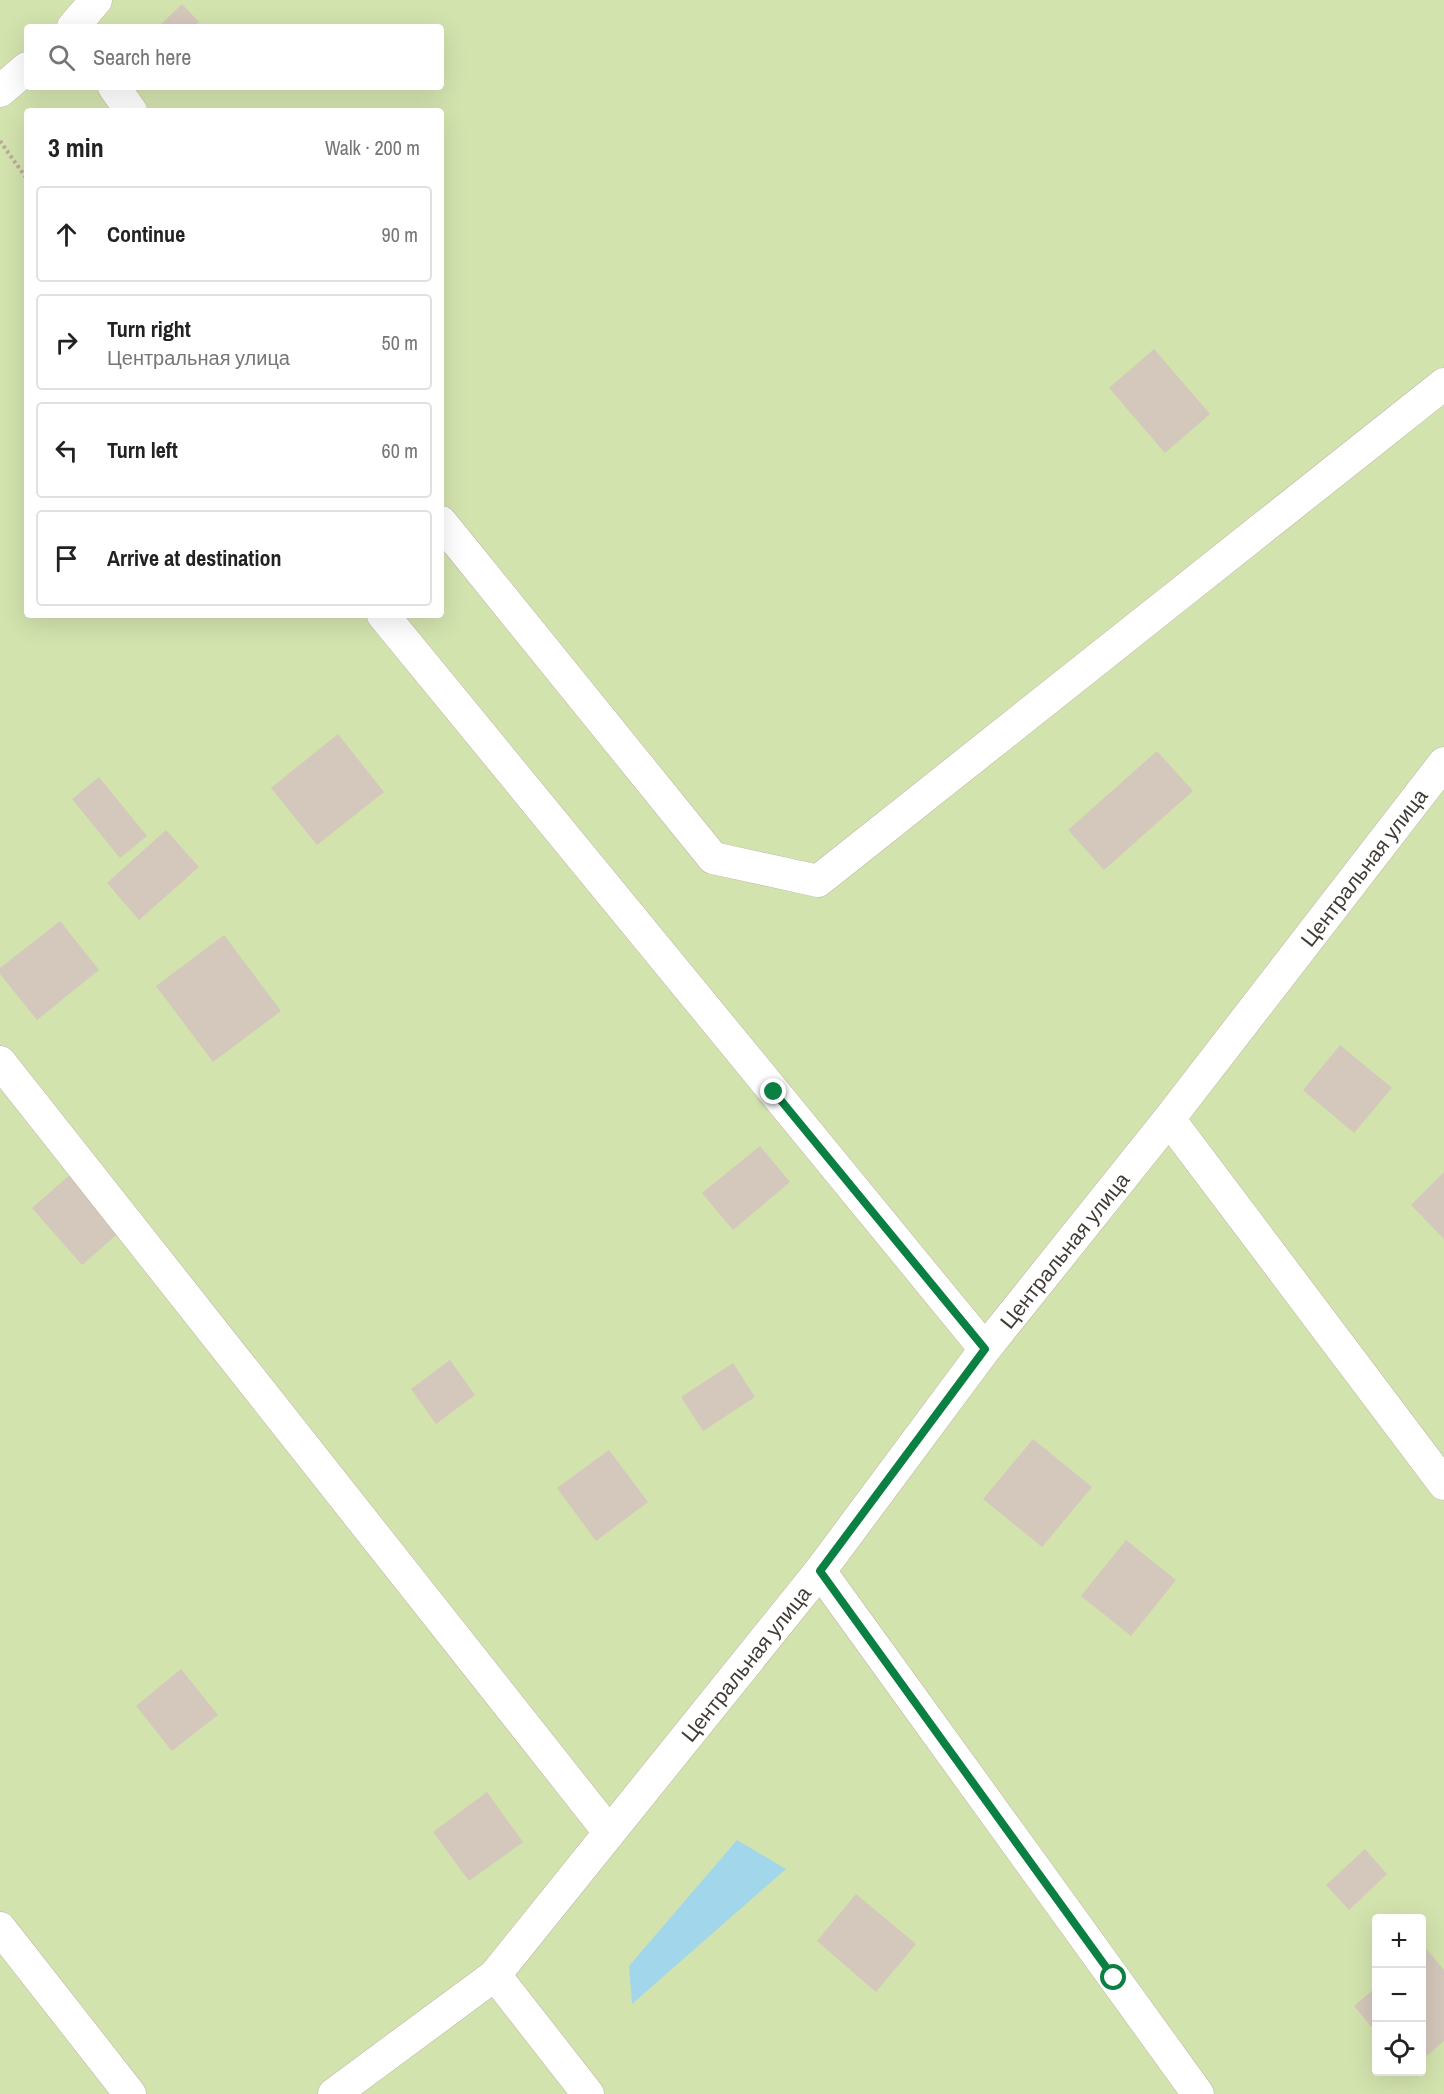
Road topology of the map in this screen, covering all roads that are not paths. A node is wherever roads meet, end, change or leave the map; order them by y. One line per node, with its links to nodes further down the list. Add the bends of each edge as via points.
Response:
1 (96, 0): 2 (street)
2 (76, 24)
3 (24, 71): 5 (street)
4 (116, 90): 6 (street)
5 (0, 91)
6 (128, 108)
7 (1444, 384): 8 (street, via 818,881 713,858)
8 (444, 526)
9 (385, 618): 13 (street)
10 (1444, 763): 12 (street, Центральная улица)
11 (0, 1062): 16 (street)
12 (1169, 1119): 13 (street, Центральная улица); 14 (street)
13 (985, 1349): 15 (street, Центральная улица)
14 (1444, 1484)
15 (820, 1571): 16 (street, Центральная улица); 22 (street)
16 (609, 1832): 18 (street, Центральная улица)
17 (0, 1928): 19 (street)
18 (495, 1975): 20 (street, Центральная улица); 21 (street)
19 (130, 2094)
20 (334, 2094)
21 (588, 2094)
22 (1198, 2094)

